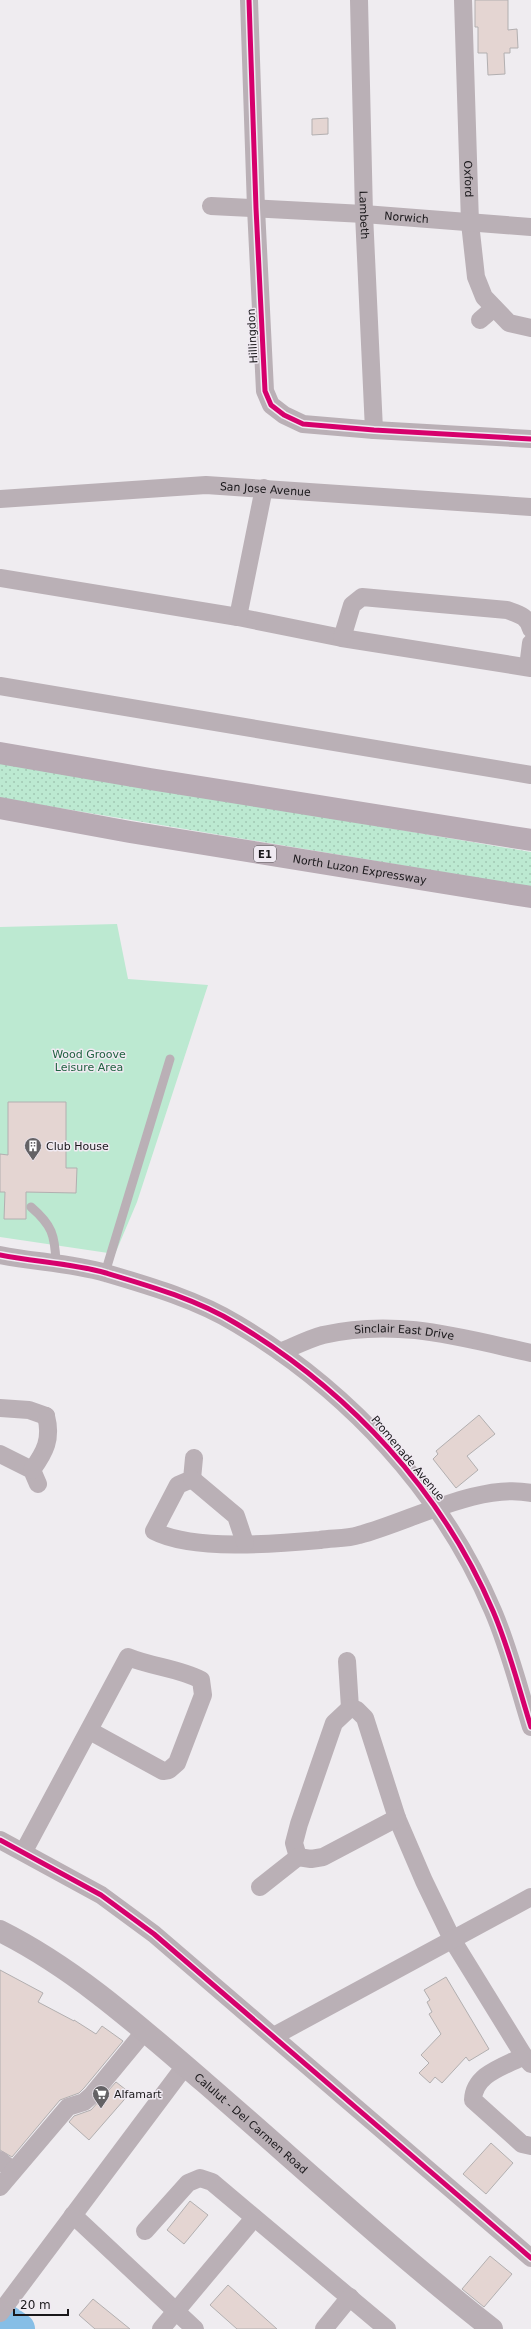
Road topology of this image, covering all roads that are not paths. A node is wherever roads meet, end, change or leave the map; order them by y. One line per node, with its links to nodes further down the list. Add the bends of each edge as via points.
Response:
1 (249, 0): 5 (street, Hillingdon)
2 (359, 0): 6 (street, Lambeth)
3 (463, 0): 7 (street, Oxford)
4 (211, 206): 5 (street, Norwich)
5 (256, 208): 6 (street, Norwich); 12 (street, Hillingdon, via 268,408 303,424)
6 (364, 214): 7 (street, Norwich); 12 (street, Lambeth)
7 (470, 223): 8 (street, Norwich); 9 (street, Oxford, via 476,277 484,297)
8 (531, 227)
9 (494, 308): 10 (street); 11 (street, Oxford, via 509,323)
10 (480, 320)
11 (531, 328)
12 (374, 430): 13 (street, Hillingdon)
13 (531, 439)
14 (264, 488): 15 (street, San Jose Avenue, via 206,485); 16 (street, San Jose Avenue); 18 (street)
15 (0, 499)
16 (531, 507)
17 (0, 578): 18 (street)
18 (238, 617): 20 (street)
19 (531, 629): 20 (street, via 529,622 522,615 507,610 362,597 352,604)
20 (342, 638): 22 (street)
21 (531, 643): 22 (street)
22 (530, 667)
23 (0, 686): 25 (street)
24 (0, 753): 27 (highway)
25 (531, 775)
26 (0, 808): 28 (highway, North Luzon Expressway / E1, via 130,832)
27 (531, 840)
28 (531, 897)
29 (170, 1059): 33 (lane)
30 (31, 1207): 32 (lane, via 51,1229)
31 (0, 1255): 32 (street, Promenade Avenue)
32 (56, 1263): 33 (street, Promenade Avenue)
33 (105, 1273): 34 (street, Promenade Avenue, via 199,1306 236,1323)
34 (280, 1352): 35 (street, Sinclair East Drive, via 322,1336 385,1327 425,1330); 41 (street, Promenade Avenue, via 364,1421)
35 (531, 1353)
36 (0, 1408): 37 (street, via 51,1412 47,1444 35,1477)
37 (0, 1454)
38 (194, 1458): 39 (street)
39 (192, 1480): 42 (street, via 236,1516); 42 (street, via 178,1485 154,1531 162,1535 208,1544)
40 (531, 1493): 41 (street, via 497,1492)
41 (438, 1509): 42 (street, via 358,1536); 45 (street, Promenade Avenue, via 474,1571 494,1612)
42 (245, 1543)
43 (347, 1661): 44 (street)
44 (350, 1708): 47 (street, via 365,1718); 50 (street, via 334,1723 329,1737 294,1843)
45 (531, 1727)
46 (90, 1731): 46 (street, via 128,1658 190,1674 201,1680 202,1695 177,1763 169,1770 163,1771); 49 (street)
47 (397, 1818): 50 (street, via 323,1857); 54 (street)
48 (0, 1840): 49 (street)
49 (24, 1851): 56 (street, via 101,1895)
50 (298, 1857): 51 (street)
51 (260, 1887)
52 (531, 1898): 54 (street)
53 (0, 1931): 55 (main road, Calulut - Del Carmen Road, via 49,1957)
54 (453, 1941): 56 (street); 57 (street)
55 (144, 2032): 58 (main road, Calulut - Del Carmen Road); 60 (street, via 92,2095 84,2102 68,2107)
56 (274, 2036): 65 (street)
57 (527, 2060): 59 (street, via 480,2079 473,2090 473,2100 522,2144)
58 (185, 2066): 62 (street); 73 (main road, Calulut - Del Carmen Road, via 439,2287)
59 (531, 2146)
60 (6, 2166): 61 (street)
61 (0, 2187)
62 (73, 2214): 67 (street); 68 (street)
63 (254, 2218): 64 (street, via 212,2182 200,2178 188,2183); 66 (street); 67 (street)
64 (145, 2231)
65 (531, 2258)
66 (350, 2297): 71 (street); 72 (street)
67 (176, 2312): 69 (street); 70 (street)
68 (0, 2313)
69 (161, 2329)
70 (195, 2329)
71 (324, 2329)
72 (387, 2329)
73 (492, 2329)

